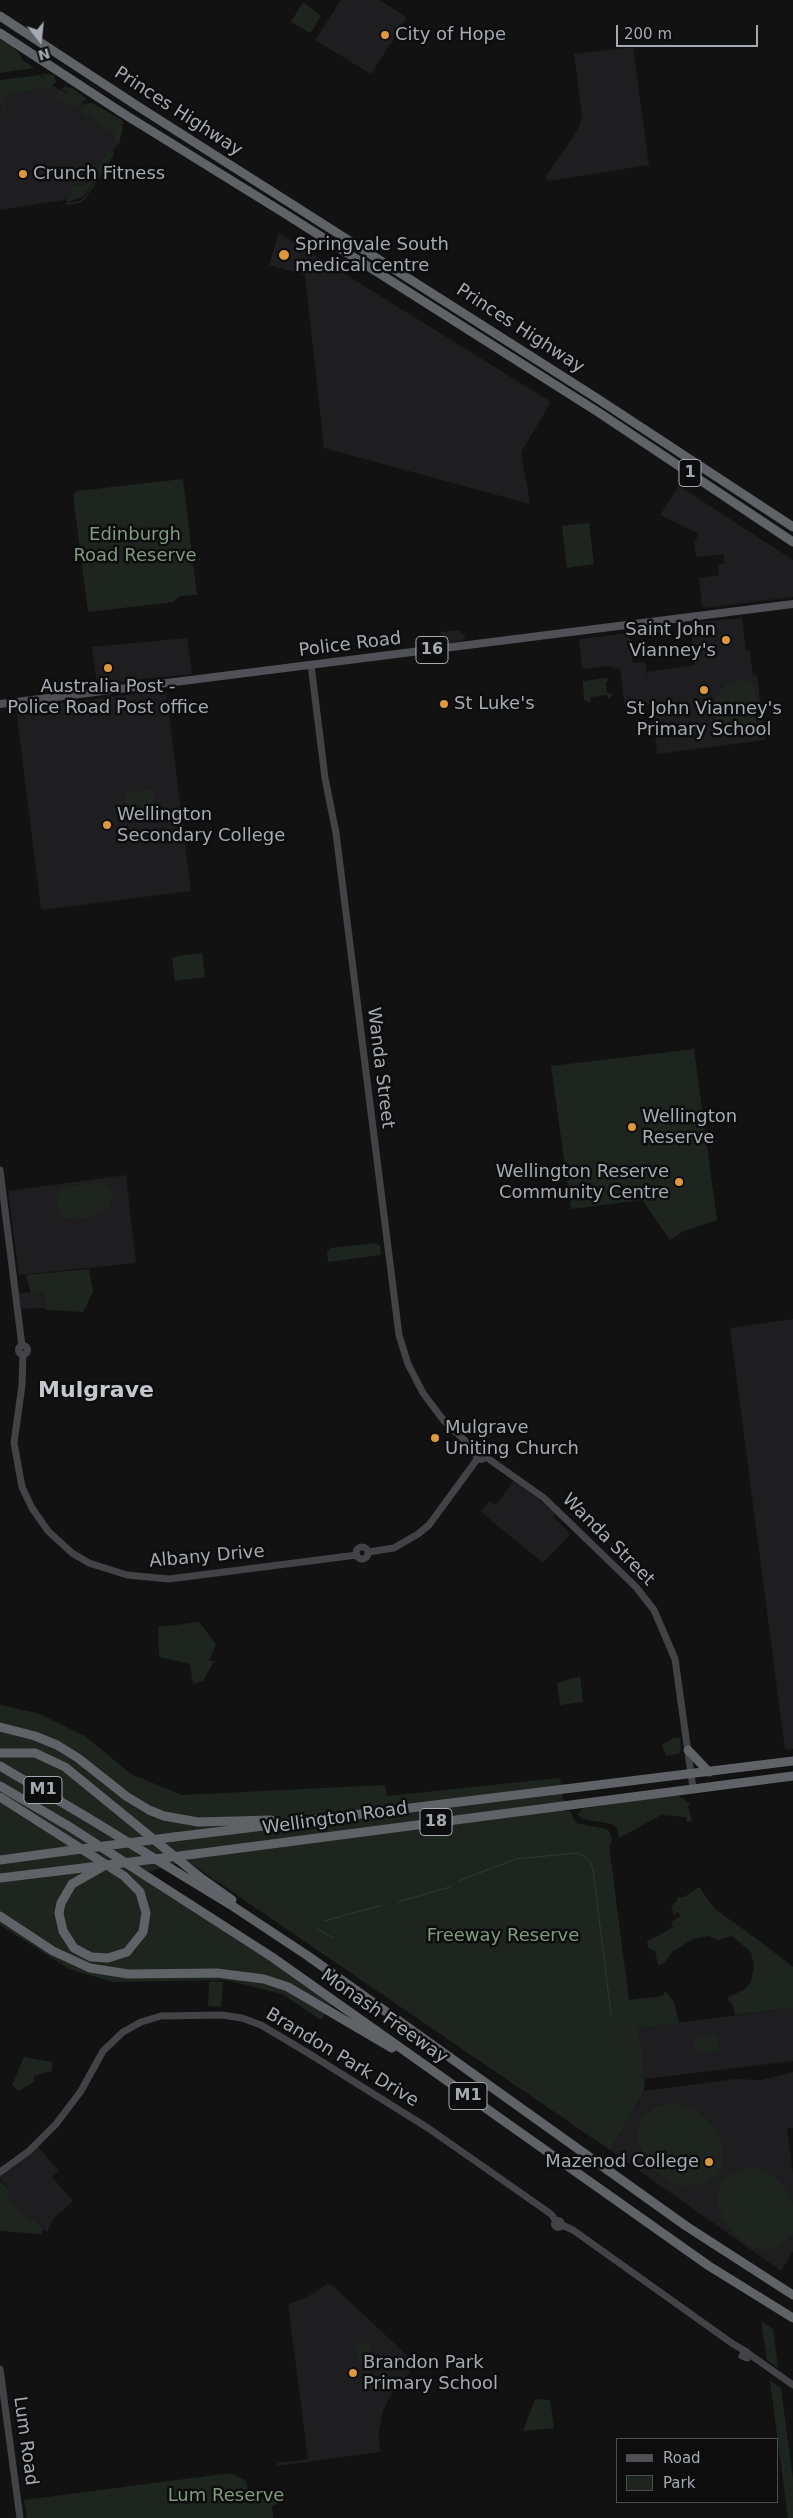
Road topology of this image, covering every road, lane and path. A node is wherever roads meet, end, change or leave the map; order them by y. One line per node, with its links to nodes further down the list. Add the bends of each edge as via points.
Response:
1 (0, 16): 3 (highway, Princes Highway / 1)
2 (0, 32): 4 (highway, Princes Highway / 1, via 124,114)
3 (457, 309): 4 (highway); 5 (highway, Princes Highway / 1)
4 (451, 318): 6 (highway, Princes Highway / 1)
5 (793, 527)
6 (793, 542)
7 (793, 604): 8 (main road, Police Road / 16)
8 (311, 665): 9 (main road, Police Road / 16); 11 (street, Wanda Street, via 325,778 336,833 398,1328 405,1357 423,1393)
9 (0, 704)
10 (0, 1170): 11 (street, Albany Drive, via 22,1346 27,1350 23,1354 14,1443 22,1487 48,1531 72,1553 89,1563 127,1576 169,1579 357,1555 365,1558 368,1552 394,1548 429,1524)
11 (477, 1455): 13 (street, Wanda Street, via 483,1459 486,1457 544,1498 636,1587 654,1610 675,1659)
12 (0, 1726): 25 (highway, via 57,1745 148,1810 175,1820 217,1822)
13 (688, 1750): 17 (highway); 18 (street, Wanda Street)
14 (0, 1752): 30 (highway, via 44,1756 65,1766 201,1878)
15 (793, 1761): 17 (highway, Wellington Road / 18)
16 (0, 1766): 30 (highway, Monash Freeway / M1, via 127,1841)
17 (709, 1772): 18 (highway, Wellington Road / 18)
18 (691, 1774): 21 (street, Wanda Street); 22 (highway, Wellington Road / 18)
19 (793, 1776): 21 (highway, Wellington Road / 18)
20 (0, 1786): 31 (highway, Monash Freeway / M1, via 70,1826 272,1958)
21 (693, 1788): 24 (highway, Wellington Road / 18)
22 (558, 1791): 24 (highway); 25 (highway, Wellington Road / 18)
23 (0, 1797): 27 (highway, via 124,1876 140,1892 146,1913 143,1932 127,1952 108,1958 91,1957 74,1948 64,1935 60,1920 61,1902 67,1890)
24 (560, 1806): 27 (highway, Wellington Road / 18, bridge)
25 (334, 1818): 26 (highway, Wellington Road / 18, bridge)
26 (0, 1860)
27 (93, 1869): 28 (highway, Wellington Road / 18)
28 (0, 1878)
29 (0, 1916): 31 (highway, via 53,1951 90,1968 128,1974 241,1974 264,1978 288,1987)
30 (308, 1956): 33 (highway, Monash Freeway / M1, via 686,2226)
31 (433, 2072): 34 (highway, Monash Freeway / M1, via 709,2266)
32 (0, 2172): 36 (street, Brandon Park Drive, via 29,2151 56,2124 103,2051 123,2032 161,2016 222,2015 261,2025 428,2128)
33 (793, 2295)
34 (793, 2318)
35 (0, 2369): 37 (street, Lum Road)
36 (793, 2386)
37 (20, 2518)

